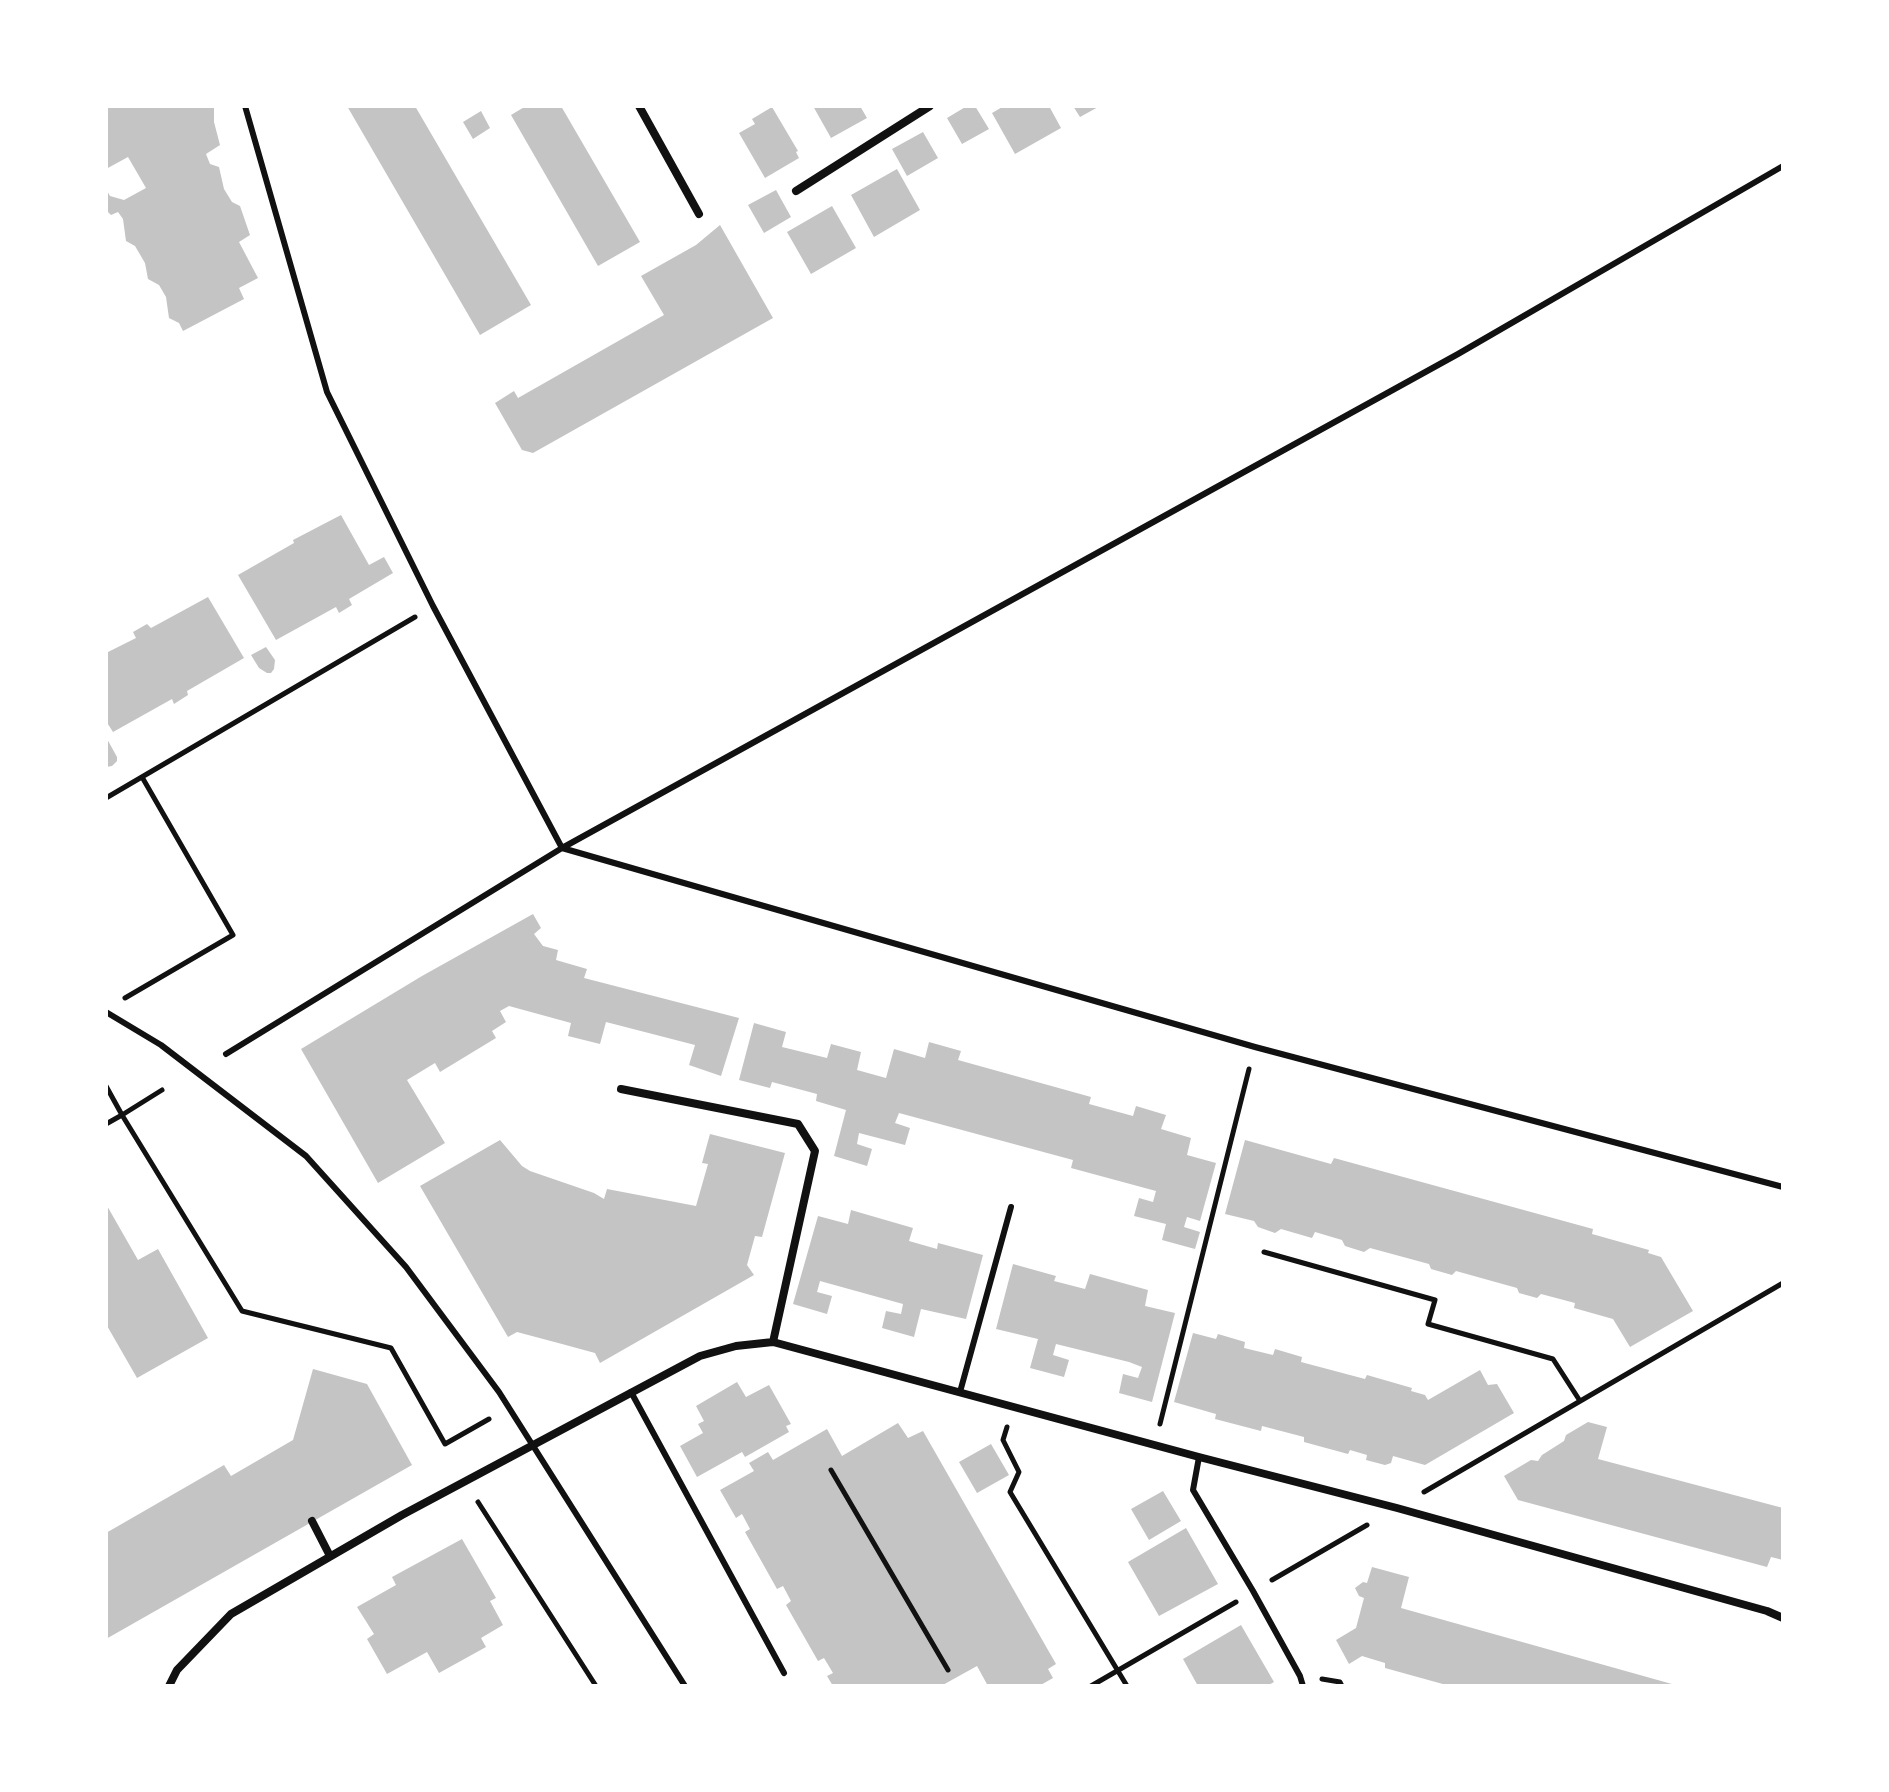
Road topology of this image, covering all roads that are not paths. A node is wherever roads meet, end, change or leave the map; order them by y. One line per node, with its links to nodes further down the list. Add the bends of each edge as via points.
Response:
1 (245, 106): 7 (lane, via 327,392)
2 (639, 106): 6 (street)
3 (930, 106): 5 (street)
4 (1783, 166): 7 (lane, via 1458,354)
5 (796, 191)
6 (699, 214)
7 (562, 848): 9 (lane); 11 (lane, via 1255,1047)
8 (106, 1012): 16 (lane, via 161,1045 306,1156 406,1267)
9 (226, 1054)
10 (621, 1089): 13 (street, via 798,1124 815,1151)
11 (1783, 1187)
12 (1011, 1207): 15 (lane)
13 (773, 1342): 14 (street, via 700,1356); 15 (street)
14 (631, 1392): 16 (street); 21 (lane)
15 (960, 1392): 17 (street)
16 (532, 1445): 19 (street); 23 (lane)
17 (1199, 1457): 20 (street); 24 (lane, via 1193,1490)
18 (312, 1521): 19 (street)
19 (330, 1556): 22 (street, via 231,1614 177,1670)
20 (1783, 1618)
21 (784, 1673)
22 (169, 1686)
23 (685, 1686)
24 (1303, 1686)

